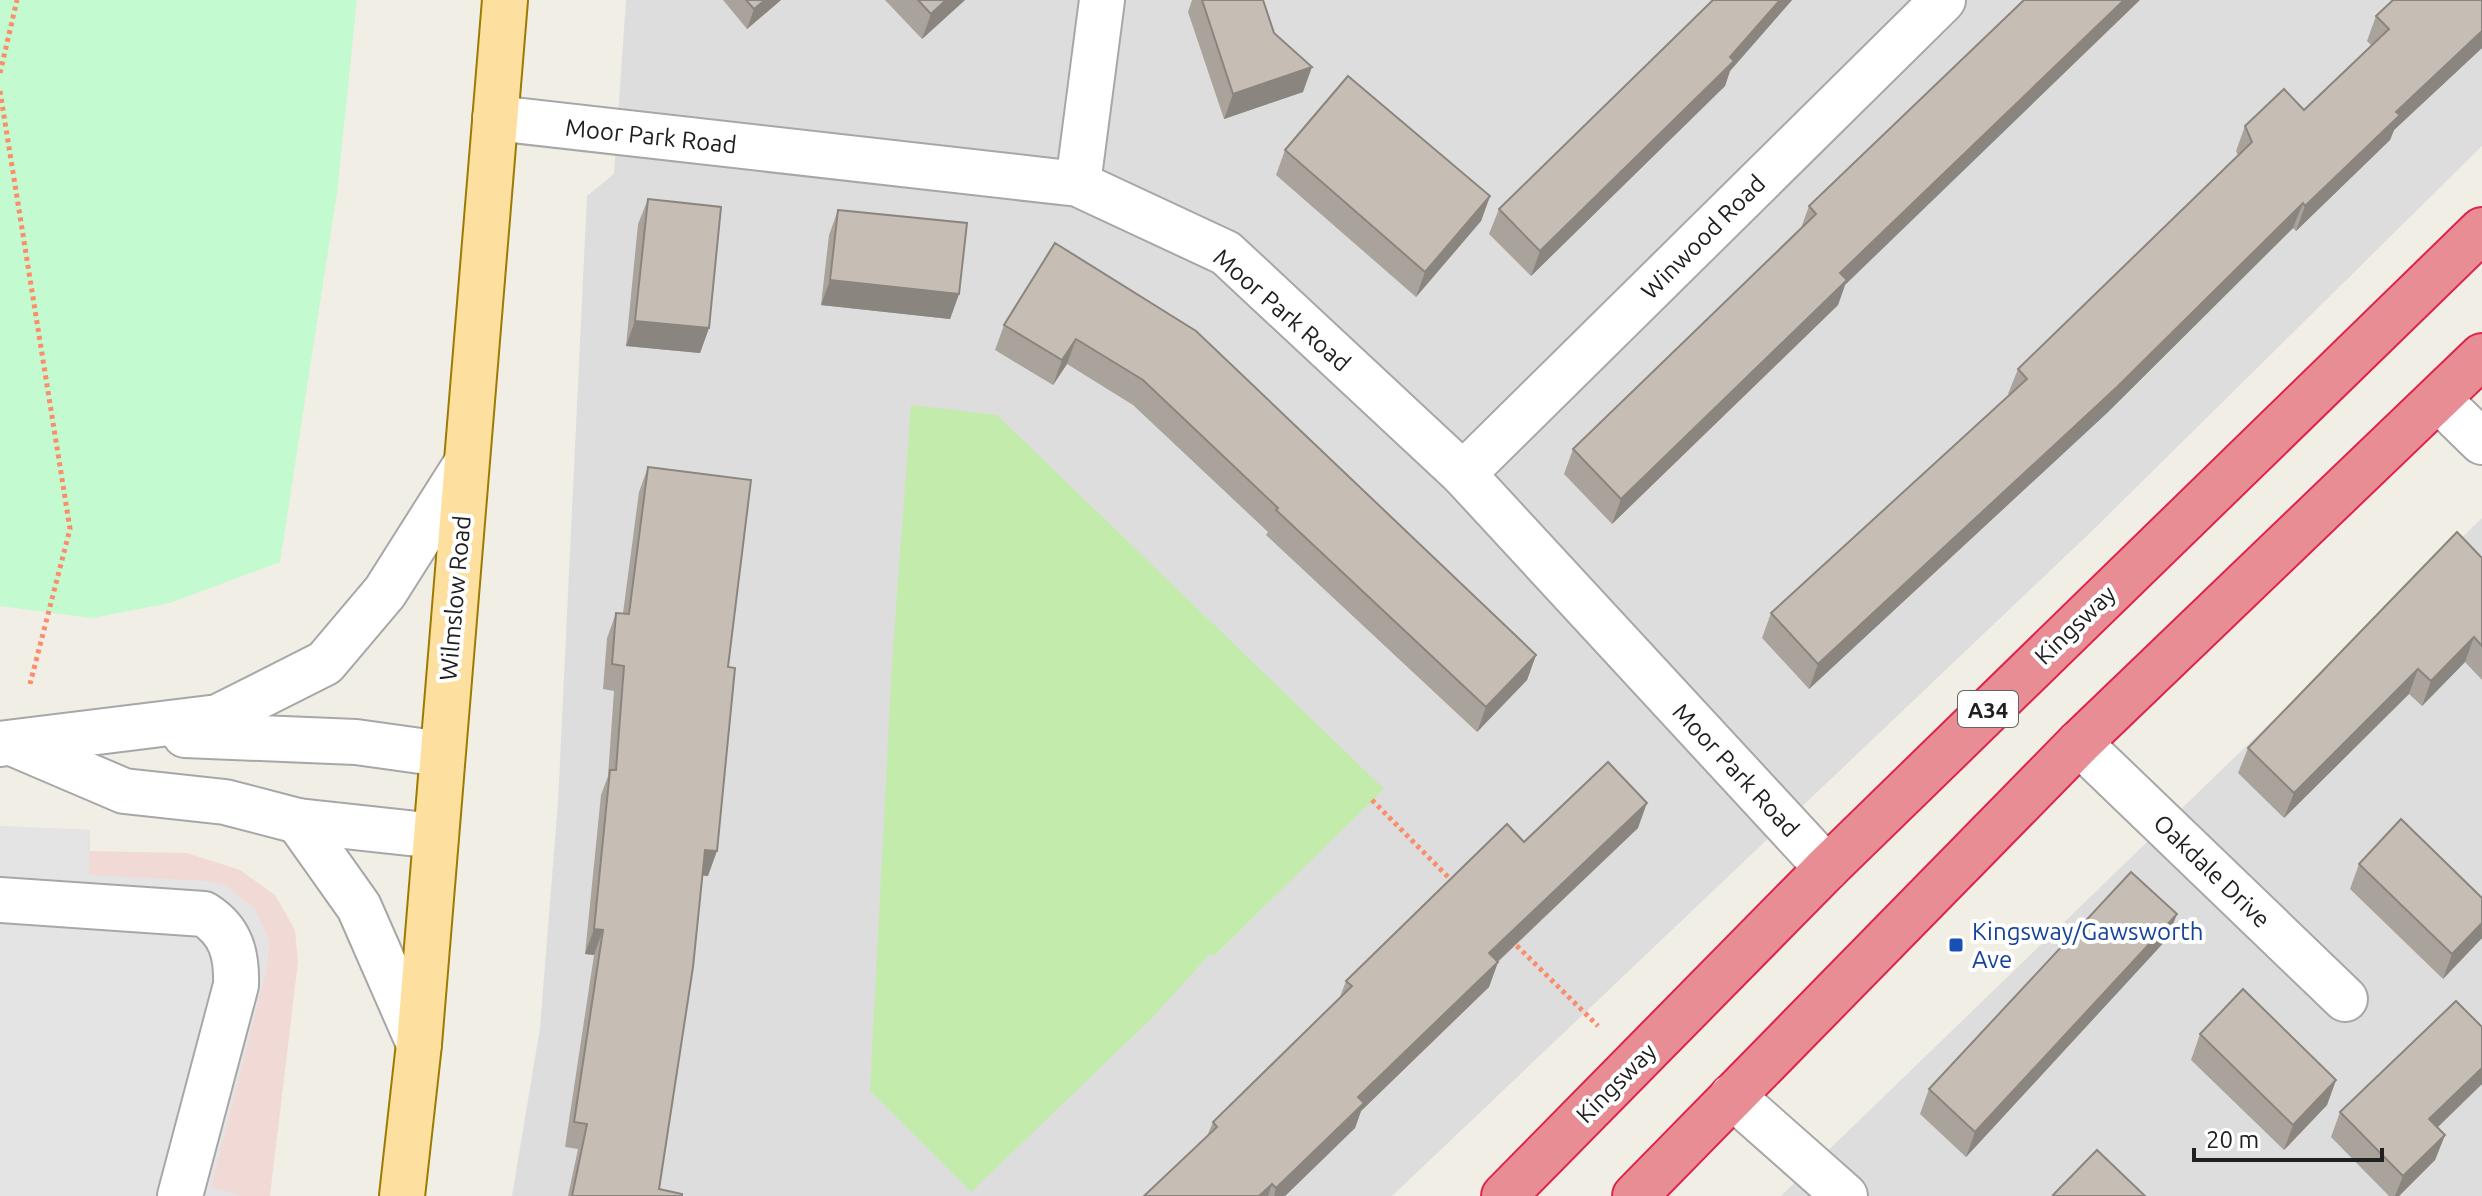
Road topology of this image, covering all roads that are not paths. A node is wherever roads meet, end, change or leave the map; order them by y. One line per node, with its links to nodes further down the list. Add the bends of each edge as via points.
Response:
1 (505, 0): 4 (main road, Wilmslow Road)
2 (1102, 0): 5 (street)
3 (1943, 0): 11 (street, Winwood Road)
4 (495, 118): 5 (street, Moor Park Road); 10 (main road, Wilmslow Road)
5 (1078, 184): 11 (street, Moor Park Road, via 1226,253)
6 (2482, 230): 18 (highway, Kingsway / A34)
7 (2482, 356): 8 (highway)
8 (2438, 399): 9 (street); 13 (highway)
9 (2482, 442)
10 (466, 464): 12 (street, via 385,592 325,663 218,717); 15 (main road, Wilmslow Road)
11 (1463, 474): 18 (street, Moor Park Road)
12 (99, 731): 14 (street); 15 (street, via 356,742)
13 (2079, 743): 20 (street, Oakdale Drive); 22 (highway)
14 (7, 744): 16 (street, via 124,791 225,802)
15 (442, 754): 17 (main road, Wilmslow Road)
16 (298, 821): 17 (street); 21 (street, via 359,907)
17 (436, 836): 21 (main road, Wilmslow Road)
18 (1827, 868): 25 (highway, Kingsway / A34)
19 (0, 900): 23 (street, via 204,914 220,924 231,942 236,985)
20 (2345, 999)
21 (419, 1044): 24 (main road, Wilmslow Road)
22 (1732, 1096): 26 (highway); 27 (street)
23 (180, 1196)
24 (402, 1196)
25 (1504, 1196)
26 (1635, 1196)
27 (1845, 1196)

